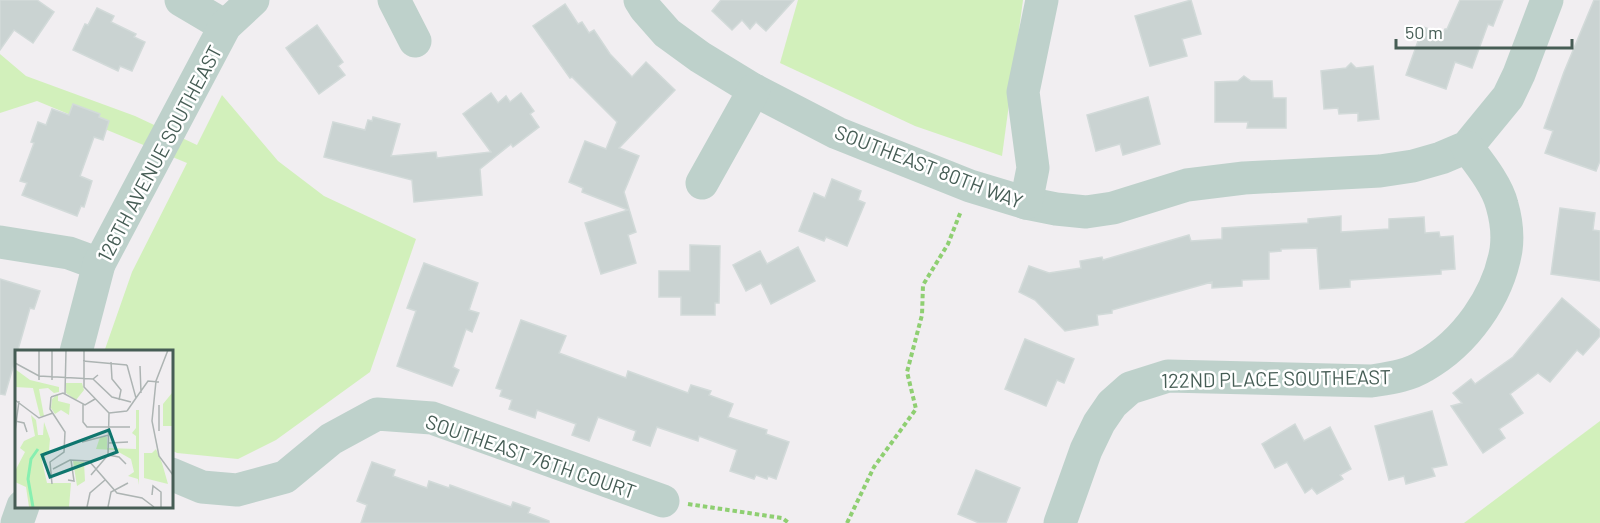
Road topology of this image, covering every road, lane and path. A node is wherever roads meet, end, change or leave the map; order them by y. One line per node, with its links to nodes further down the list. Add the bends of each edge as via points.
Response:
1 (182, 0): 7 (street)
2 (254, 0): 7 (street, 126TH AVENUE SOUTHEAST)
3 (394, 0): 8 (street)
4 (640, 0): 9 (street, SOUTHEAST 80TH WAY, via 667,33)
5 (1042, 0): 13 (street, via 1023,92 1033,168)
6 (1547, 0): 10 (street, via 1508,97)
7 (225, 26): 15 (street, 126TH AVENUE SOUTHEAST)
8 (415, 41)
9 (754, 90): 11 (street); 12 (street, SOUTHEAST 80TH WAY, via 837,133)
10 (1467, 147): 13 (street, SOUTHEAST 80TH WAY, via 1413,166 1380,171 1187,185 1095,211); 23 (street, 122ND PLACE SOUTHEAST, via 1502,202 1506,249 1485,305 1445,352 1402,376 1371,381 1168,376 1130,388 1099,423)
11 (702, 183)
12 (970, 186): 13 (street, SOUTHEAST 80TH WAY); 22 (path, via 948,244 923,285 922,315 907,372 916,409 874,467)
13 (1026, 203)
14 (0, 242): 15 (street, via 69,253)
15 (99, 264): 16 (street, 126TH AVENUE SOUTHEAST)
16 (77, 350)
17 (172, 474): 18 (street, SOUTHEAST 76TH COURT, via 202,488 237,490 285,477 331,439 376,414 432,418)
18 (663, 501): 21 (path, via 782,518)
19 (23, 508): 20 (street)
20 (17, 523)
21 (789, 523)
22 (847, 523)
23 (1060, 523)

